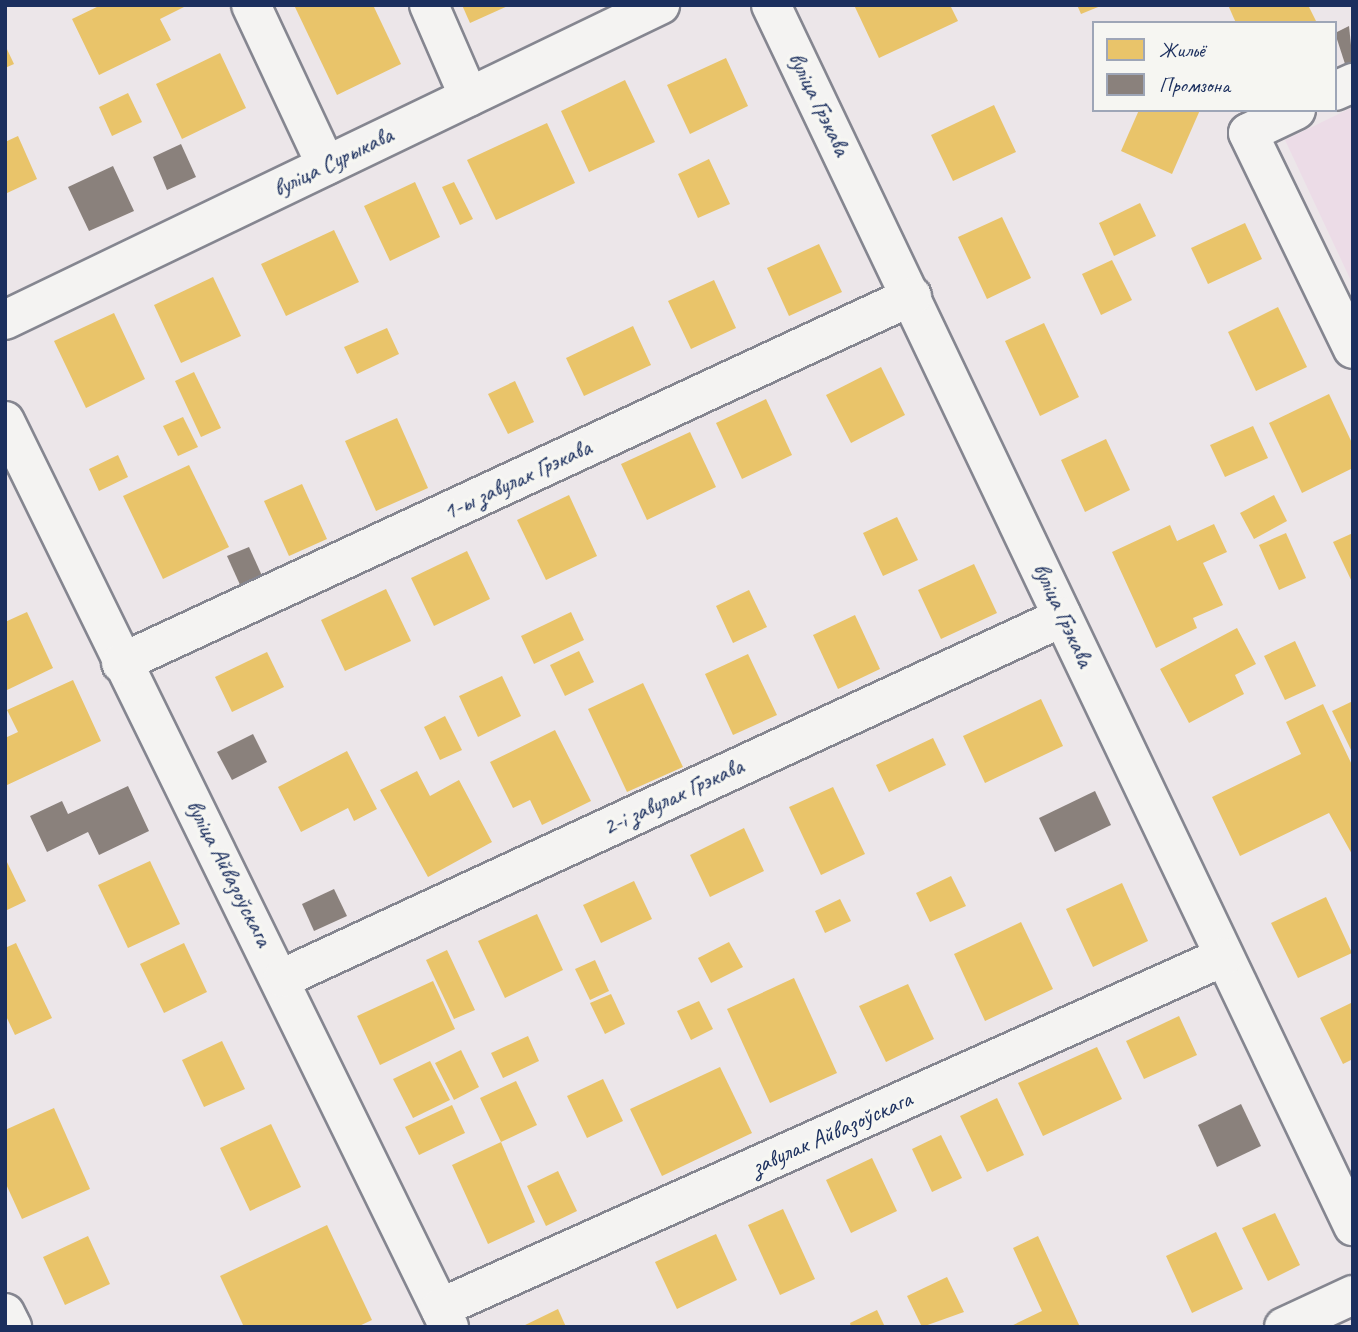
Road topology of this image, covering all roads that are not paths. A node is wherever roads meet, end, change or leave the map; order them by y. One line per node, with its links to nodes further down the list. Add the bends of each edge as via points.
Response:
1 (251, 5): 9 (street)
2 (429, 5): 7 (street)
3 (660, 5): 7 (street, вуліца Сурыкава)
4 (771, 5): 10 (street, вуліца Грэкава)
5 (1353, 83): 6 (street)
6 (1337, 90)
7 (469, 97): 9 (street, вуліца Сурыкава)
8 (1292, 112): 12 (street, via 1248,133)
9 (326, 165): 11 (street, вуліца Сурыкава)
10 (912, 296): 14 (street, вуліца Грэкава); 15 (street, 1-ы завулак Грэкава)
11 (5, 320)
12 (1353, 349)
13 (5, 421): 15 (street, вуліца Айвазоўскага)
14 (1063, 617): 16 (street, вуліца Грэкава); 17 (street, 2-і завулак Грэкава)
15 (121, 663): 17 (street, вуліца Айвазоўскага)
16 (1223, 957): 18 (street, вуліца Грэкава); 21 (street, завулак Айвазоўскага)
17 (283, 978): 21 (street, вуліца Айвазоўскага)
18 (1353, 1226)
19 (1353, 1295): 23 (street)
20 (5, 1313): 22 (street)
21 (445, 1317)
22 (12, 1327)
23 (1284, 1327)

